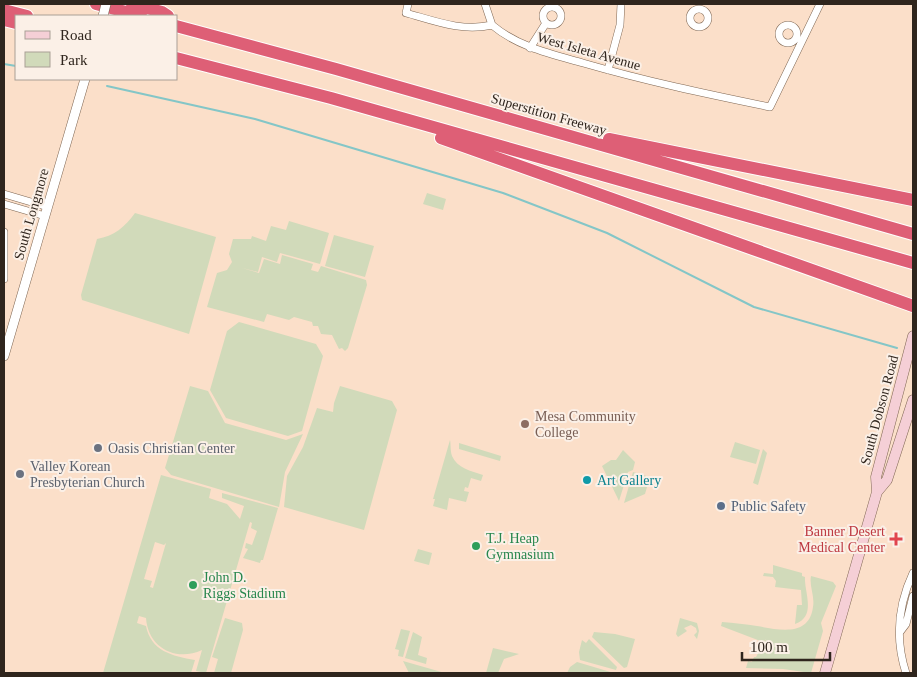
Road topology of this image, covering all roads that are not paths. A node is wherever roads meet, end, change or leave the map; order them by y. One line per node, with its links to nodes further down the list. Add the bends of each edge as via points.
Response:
1 (96, 4): 9 (highway)
2 (132, 4): 10 (highway)
3 (408, 4): 12 (street, via 406,13 462,28)
4 (484, 4): 12 (street)
5 (621, 4): 17 (street, via 620,25)
6 (820, 4): 17 (street, West Isleta Avenue, via 799,39 770,107)
7 (4, 10): 8 (highway)
8 (23, 15)
9 (137, 15)
10 (166, 15)
11 (546, 23): 14 (street)
12 (492, 25): 14 (street, West Isleta Avenue, via 506,37)
13 (182, 28): 16 (highway, Superstition Freeway)
14 (530, 48): 17 (street, West Isleta Avenue)
15 (178, 59): 19 (highway)
16 (336, 69): 21 (highway, via 625,143); 26 (highway, Superstition Freeway)
17 (608, 70)
18 (85, 80): 23 (street, South Longmore)
19 (331, 98): 24 (highway); 30 (highway)
20 (4, 194): 23 (street)
21 (913, 200)
22 (4, 204): 23 (street)
23 (46, 212): 32 (street, South Longmore)
24 (745, 216): 27 (highway); 28 (highway, via 811,241)
25 (4, 232): 29 (street)
26 (913, 234)
27 (913, 263)
28 (913, 271)
29 (4, 279)
30 (913, 306)
31 (913, 336): 34 (main road, South Dobson Road, via 876,477)
32 (4, 356)
33 (913, 400): 34 (main road, South Dobson Road, via 887,480)
34 (877, 492): 38 (main road, South Dobson Road)
35 (913, 573): 37 (street, via 898,622)
36 (913, 596): 37 (street, via 906,624)
37 (900, 632): 39 (street)
38 (825, 673)
39 (906, 673)

